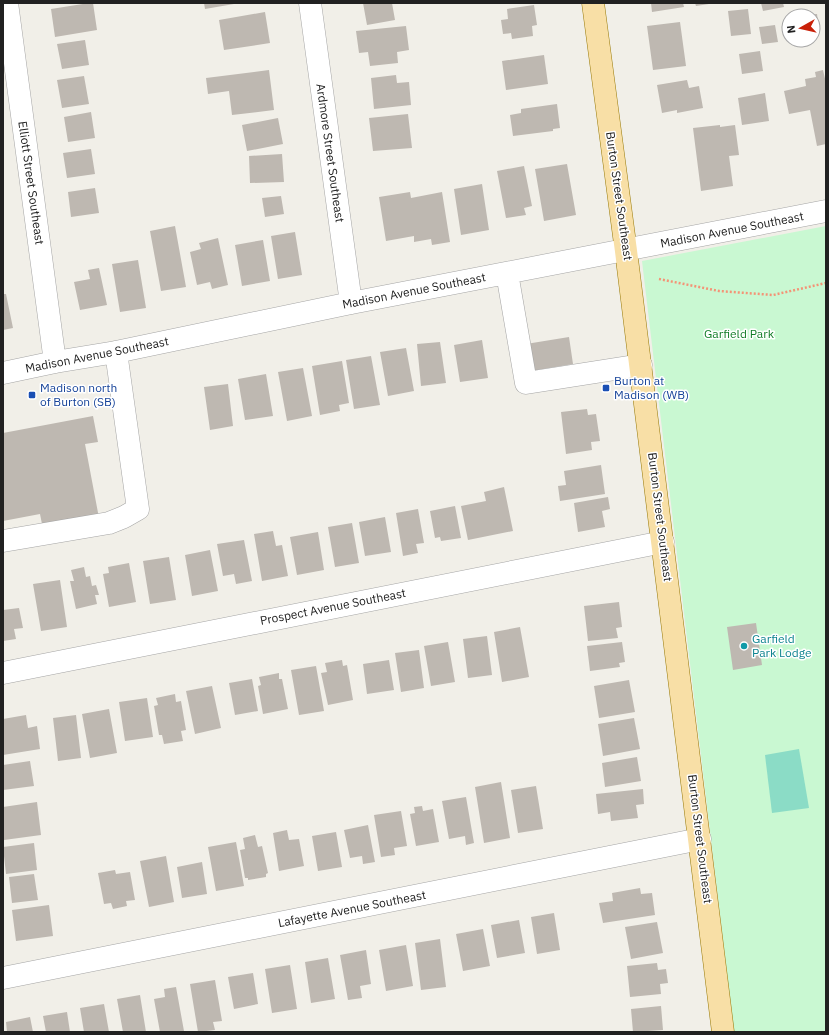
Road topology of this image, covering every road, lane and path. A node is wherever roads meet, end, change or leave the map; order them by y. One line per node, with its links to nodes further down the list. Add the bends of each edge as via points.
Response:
1 (7, 3): 11 (street, Elliott Street Southeast)
2 (310, 3): 9 (street, Ardmore Street Southeast)
3 (593, 3): 5 (main road, Burton Street Southeast)
4 (826, 212): 5 (street, Madison Avenue Southeast)
5 (626, 250): 6 (street, Madison Avenue Southeast); 12 (main road, Burton Street Southeast)
6 (507, 273): 9 (street, Madison Avenue Southeast); 12 (street, via 526,383)
7 (659, 279): 8 (path, via 718,291 772,295)
8 (826, 283)
9 (351, 303): 10 (street, Madison Avenue Southeast)
10 (116, 352): 11 (street, Madison Avenue Southeast); 14 (street, via 138,509 109,523)
11 (55, 362): 13 (street, Madison Avenue Southeast)
12 (641, 365): 15 (main road, Burton Street Southeast)
13 (3, 373)
14 (3, 541)
15 (663, 542): 16 (street, Prospect Avenue Southeast); 17 (main road, Burton Street Southeast)
16 (3, 673)
17 (700, 839): 18 (street, Lafayette Avenue Southeast); 19 (main road, Burton Street Southeast)
18 (3, 978)
19 (724, 1032)

